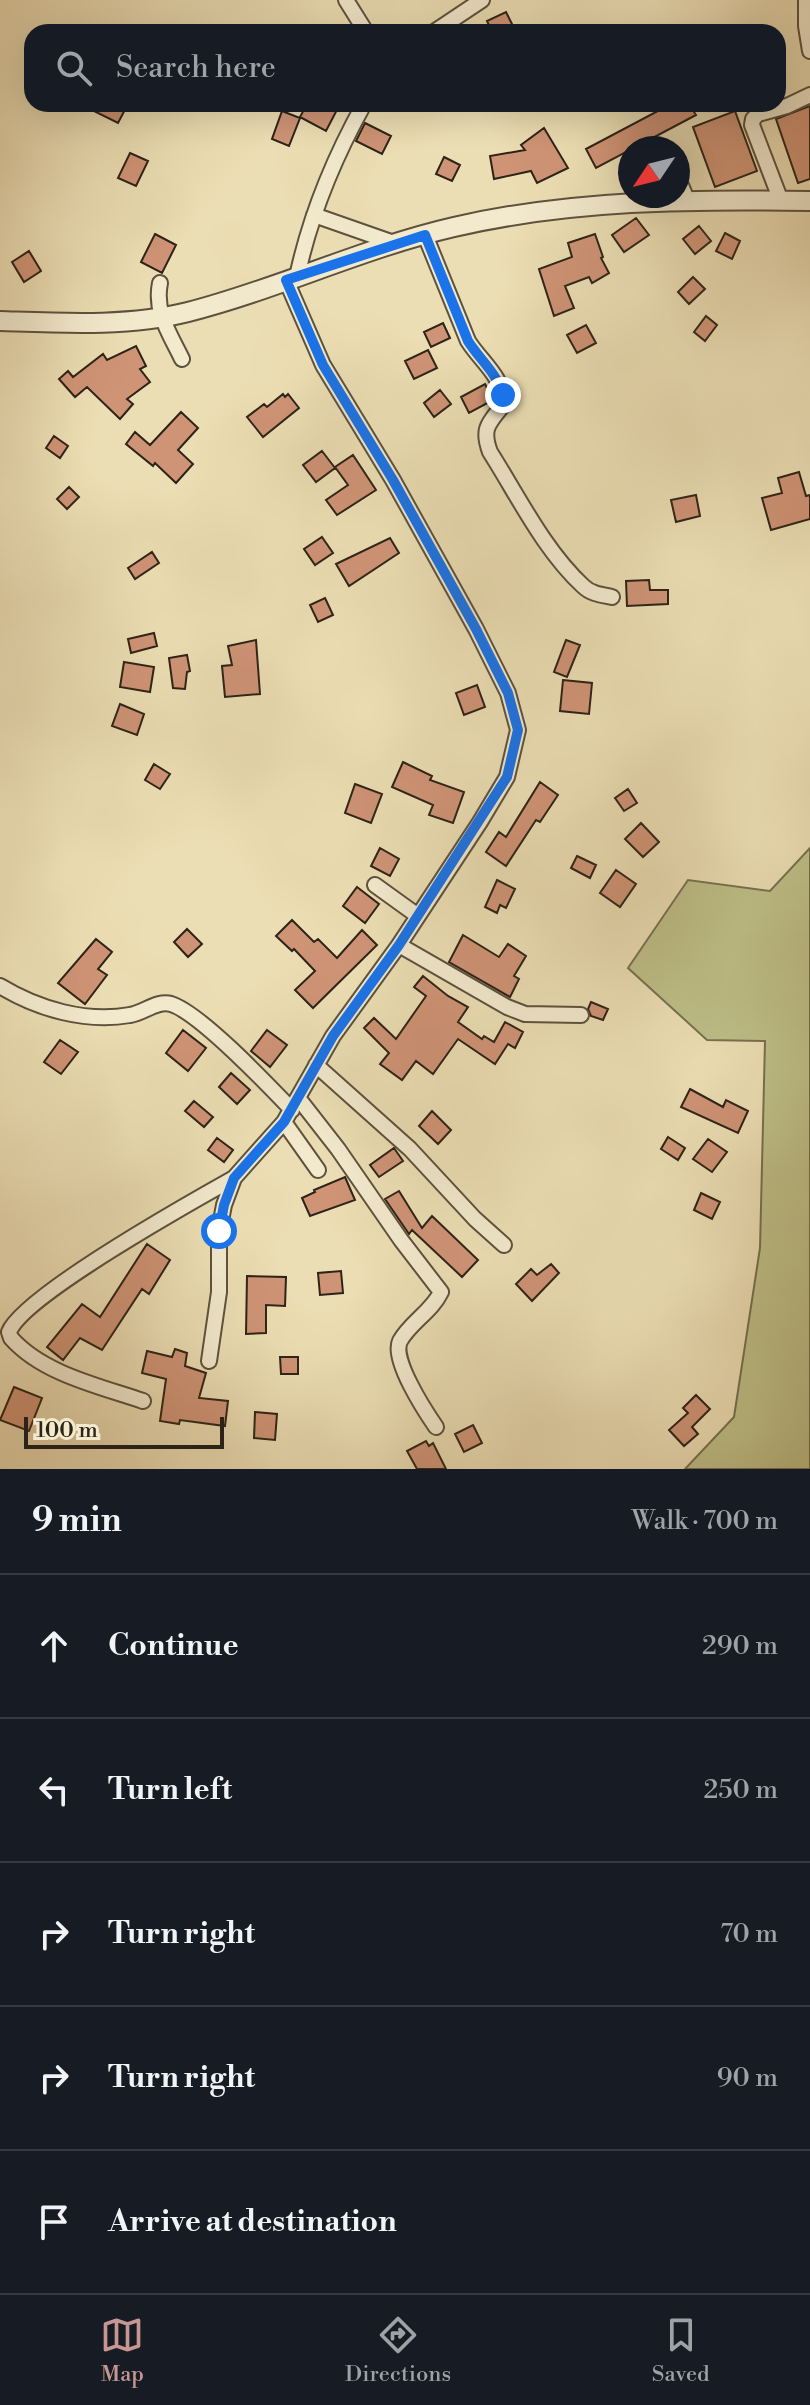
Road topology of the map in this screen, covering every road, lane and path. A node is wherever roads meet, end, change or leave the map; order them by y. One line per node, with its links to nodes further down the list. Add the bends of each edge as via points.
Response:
1 (346, 0): 4 (street)
2 (482, 0): 5 (street)
3 (806, 0): 6 (street)
4 (361, 24)
5 (446, 24)
6 (810, 51)
7 (810, 95): 8 (street)
8 (786, 106)
9 (360, 112): 15 (street)
10 (765, 112): 12 (street, via 752,125)
11 (690, 200): 12 (street)
12 (781, 201): 13 (street)
13 (810, 201)
14 (618, 203): 16 (street)
15 (314, 215): 17 (street); 18 (street)
16 (425, 235): 17 (street); 23 (street, via 468,341 493,371 503,395 504,404 485,428 490,452 548,543 584,587)
17 (394, 243): 18 (street)
18 (292, 279): 20 (street); 25 (street, via 323,365 476,629 508,693 518,730 507,777)
19 (160, 283): 20 (street)
20 (161, 316): 21 (street, via 85,323); 22 (street)
21 (0, 321)
22 (182, 359)
23 (612, 597)
24 (375, 885): 25 (street)
25 (418, 916): 26 (street)
26 (399, 945): 28 (street, via 525,1014); 29 (street)
27 (0, 986): 30 (street, via 28,1002 111,1019 162,1003 173,1005 221,1041)
28 (581, 1015)
29 (316, 1065): 30 (street); 33 (street, via 410,1149)
30 (292, 1110): 31 (street); 32 (street); 36 (street, via 338,1149 439,1287 440,1296 399,1342 404,1369)
31 (318, 1170)
32 (234, 1178): 34 (street, via 219,1231 219,1292); 35 (street, via 83,1270 26,1312 9,1332 47,1365)
33 (504, 1245)
34 (209, 1361)
35 (143, 1401)
36 (436, 1427)

